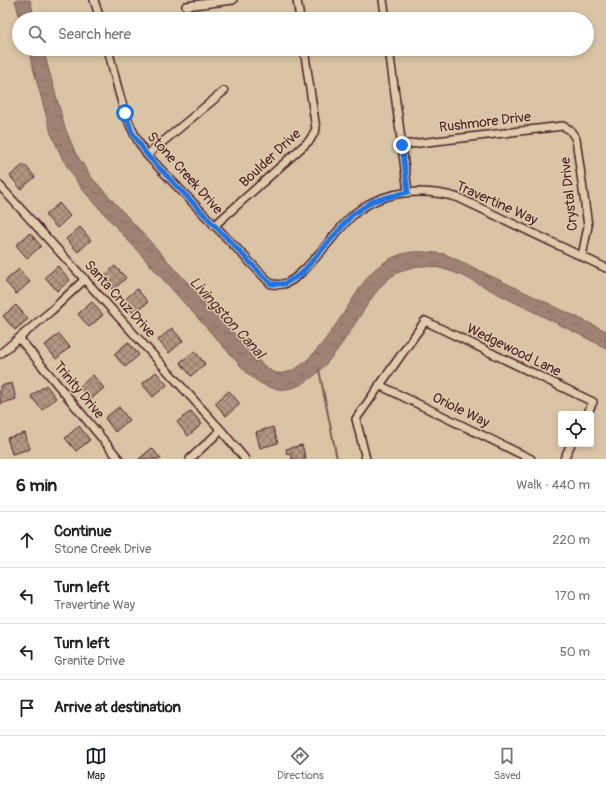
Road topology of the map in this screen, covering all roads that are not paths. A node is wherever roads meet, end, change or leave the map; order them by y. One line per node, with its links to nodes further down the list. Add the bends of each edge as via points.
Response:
1 (94, 0): 6 (street)
2 (233, 0): 5 (street)
3 (297, 0): 7 (street)
4 (383, 0): 8 (street)
5 (186, 6)
6 (98, 12)
7 (299, 12)
8 (385, 12)
9 (110, 56): 15 (street, Stone Creek Drive, via 128,122)
10 (305, 56): 18 (street, Boulder Drive, via 316,129 310,140)
11 (391, 56): 14 (street)
12 (224, 91): 15 (street)
13 (570, 130): 14 (street, Rushmore Drive, via 563,126); 19 (street, Crystal Drive, via 576,139 588,226)
14 (402, 145): 17 (street)
15 (147, 155): 18 (street, Stone Creek Drive)
16 (0, 186): 21 (street, Santa Cruz Drive)
17 (408, 192): 19 (street, Travertine Way, via 447,194 459,198); 22 (street, Travertine Way, via 373,201 352,215 301,274)
18 (214, 226): 22 (street, Stone Creek Drive, via 271,284)
19 (582, 256): 20 (street, Travertine Way)
20 (606, 268)
21 (85, 279): 23 (street); 27 (street, Santa Cruz Drive)
22 (284, 284)
23 (19, 338): 24 (street); 29 (street, Trinity Drive)
24 (0, 354)
25 (379, 385): 26 (street, Wedgewood Lane, via 425,321 593,402); 32 (street, via 356,419); 33 (street, Oriole Way)
26 (588, 411)
27 (221, 430): 30 (street); 31 (street, Santa Cruz Drive)
28 (570, 447): 34 (street)
29 (119, 459)
30 (190, 459)
31 (245, 459)
32 (366, 459)
33 (531, 459)
34 (564, 459)

